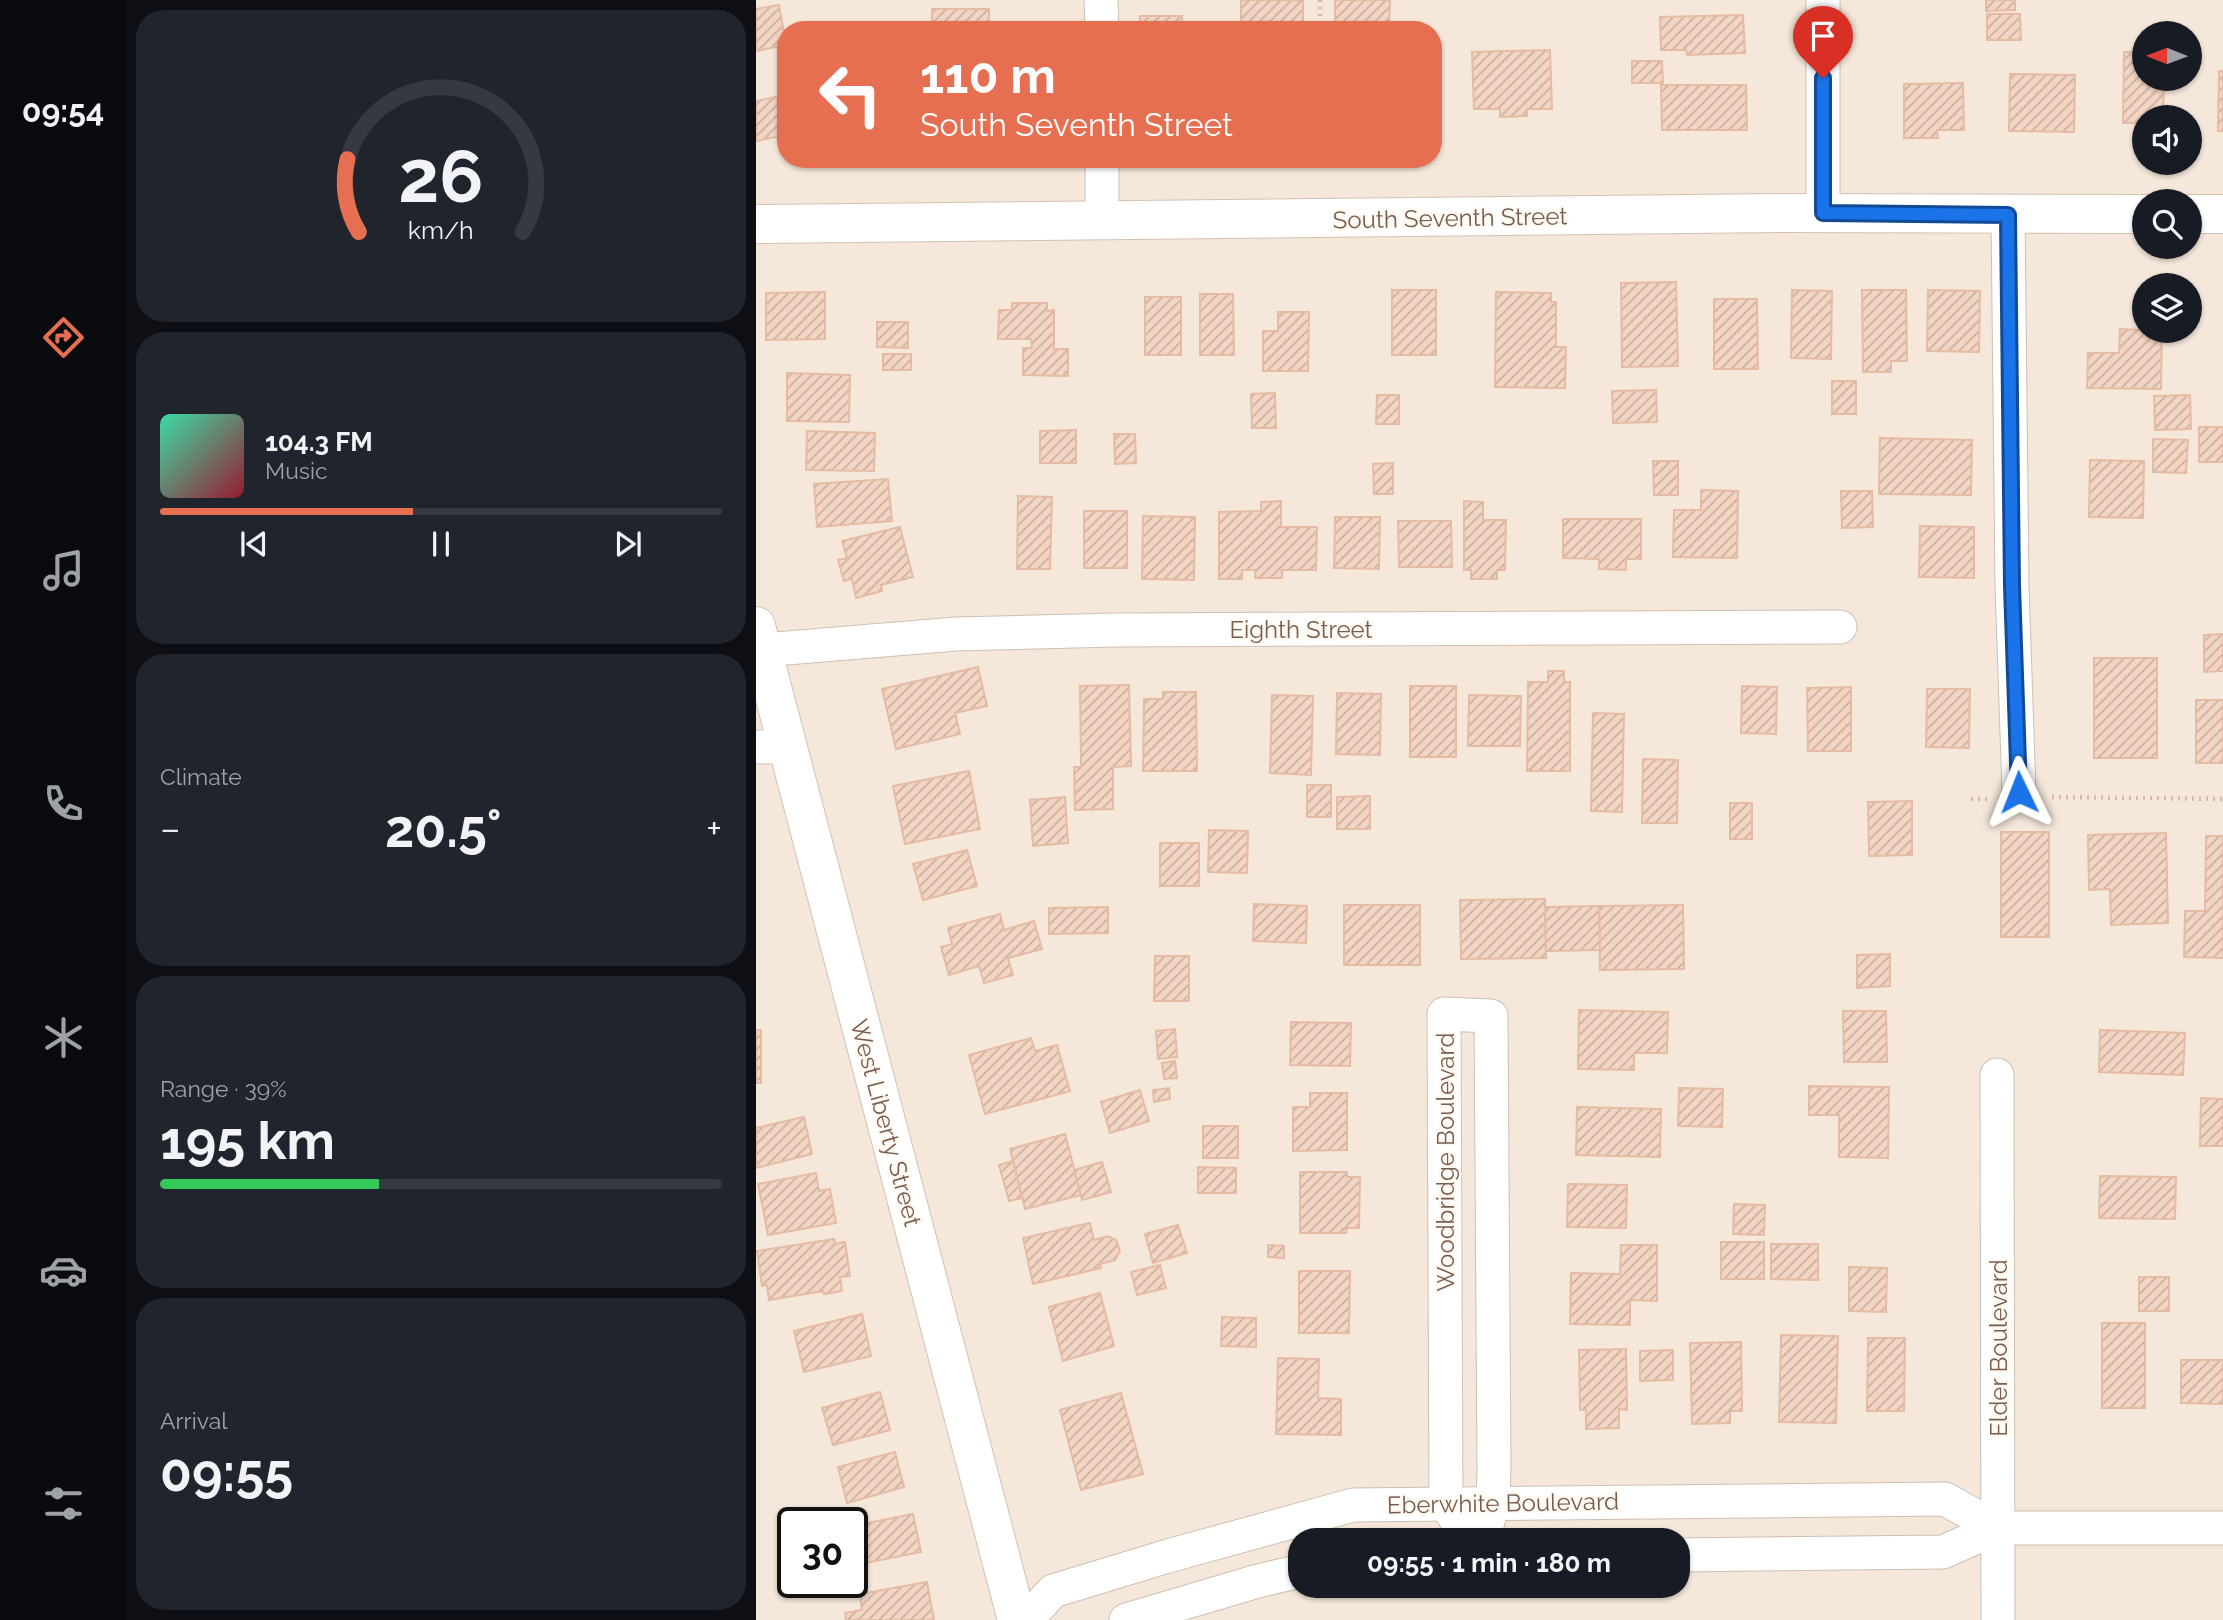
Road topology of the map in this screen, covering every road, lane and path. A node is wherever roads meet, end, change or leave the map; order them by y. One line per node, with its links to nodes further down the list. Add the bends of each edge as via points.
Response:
1 (1101, 0): 4 (street)
2 (1320, 0): 5 (path)
3 (1823, 0): 7 (street)
4 (1101, 21)
5 (1320, 21)
6 (1102, 168): 12 (street)
7 (1823, 213): 11 (street, South Seventh Street); 12 (street, South Seventh Street)
8 (2132, 214): 11 (street, South Seventh Street)
9 (2202, 214): 10 (street)
10 (2223, 214)
11 (2008, 215): 17 (street)
12 (1102, 221): 13 (street, South Seventh Street)
13 (756, 224)
14 (1840, 627): 15 (street, Eighth Street, via 1115,629)
15 (759, 638): 16 (street, West Liberty Street)
16 (771, 747): 29 (street, West Liberty Street)
17 (2019, 796): 18 (path); 19 (path)
18 (1971, 799)
19 (2223, 799)
20 (1997, 1075): 25 (street, Elder Boulevard)
21 (1446, 1503): 22 (street, Eberwhite Boulevard); 22 (street, Woodbridge Boulevard, via 1444,1014 1491,1016); 23 (street); 30 (street, Eberwhite Boulevard, via 1353,1505 1168,1556 1054,1591)
22 (1493, 1503): 24 (street, Woodbridge Boulevard); 25 (street, Eberwhite Boulevard, via 1945,1499)
23 (1461, 1528)
24 (1486, 1528)
25 (1997, 1528): 26 (street, Eberwhite Boulevard); 27 (street, Eberwhite Boulevard, via 1943,1552); 32 (street, Elder Boulevard)
26 (2223, 1528)
27 (1690, 1555)
28 (1288, 1574): 31 (street)
29 (1017, 1620)
30 (1026, 1620)
31 (1126, 1620)
32 (1998, 1620)

